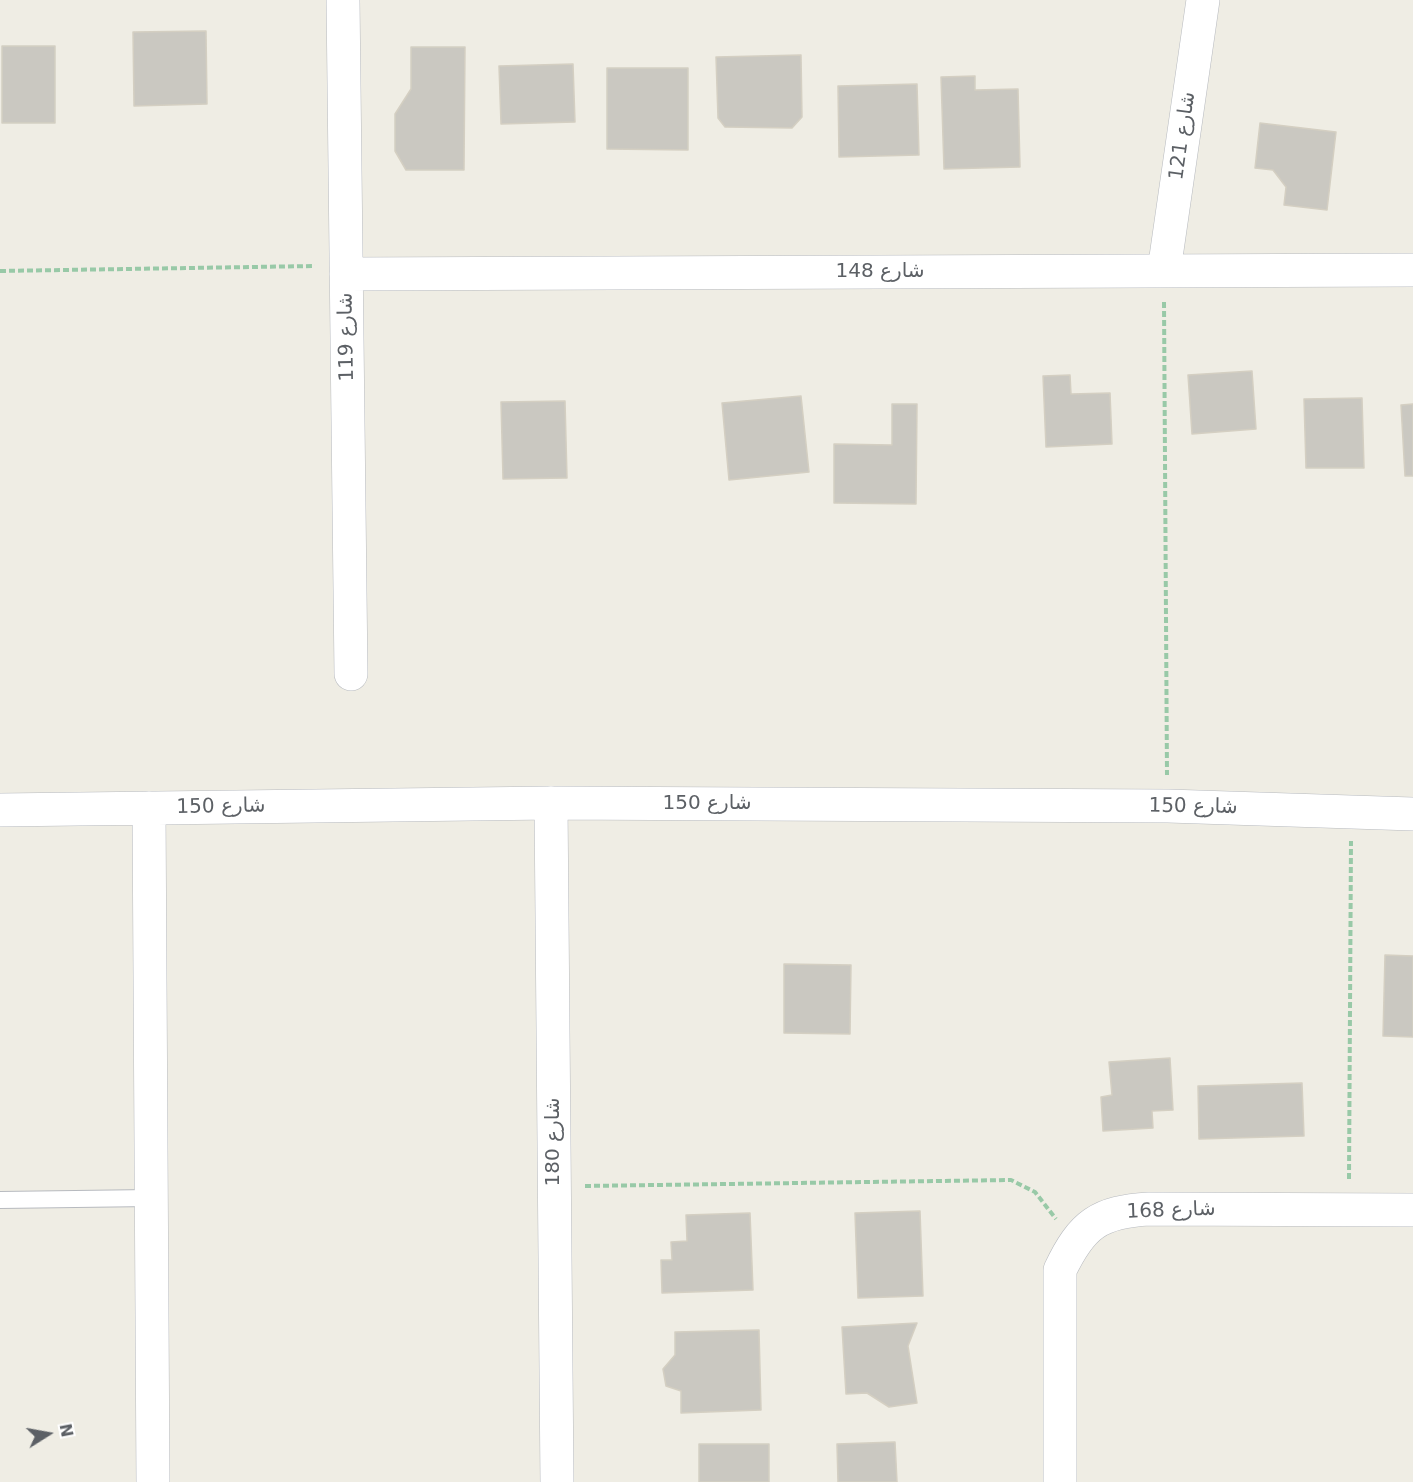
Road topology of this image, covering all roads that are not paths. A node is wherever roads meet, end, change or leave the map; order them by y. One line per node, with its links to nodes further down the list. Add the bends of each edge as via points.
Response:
1 (343, 0): 3 (street, شارع 119)
2 (1203, 0): 5 (street, شارع 121)
3 (346, 270): 5 (street, شارع 148); 6 (street, شارع 119)
4 (1413, 270): 5 (street, شارع 148)
5 (1164, 271)
6 (351, 674)
7 (551, 803): 8 (street, شارع 150); 10 (street, شارع 150, via 1168,806); 15 (street, شارع 180)
8 (149, 808): 9 (street, شارع 150); 11 (street)
9 (0, 810)
10 (1413, 814)
11 (151, 1198): 12 (lane); 14 (street)
12 (0, 1200)
13 (1413, 1210): 16 (street, شارع 168, via 1120,1211 1093,1222 1073,1243 1060,1270)
14 (153, 1482)
15 (557, 1482)
16 (1060, 1482)

